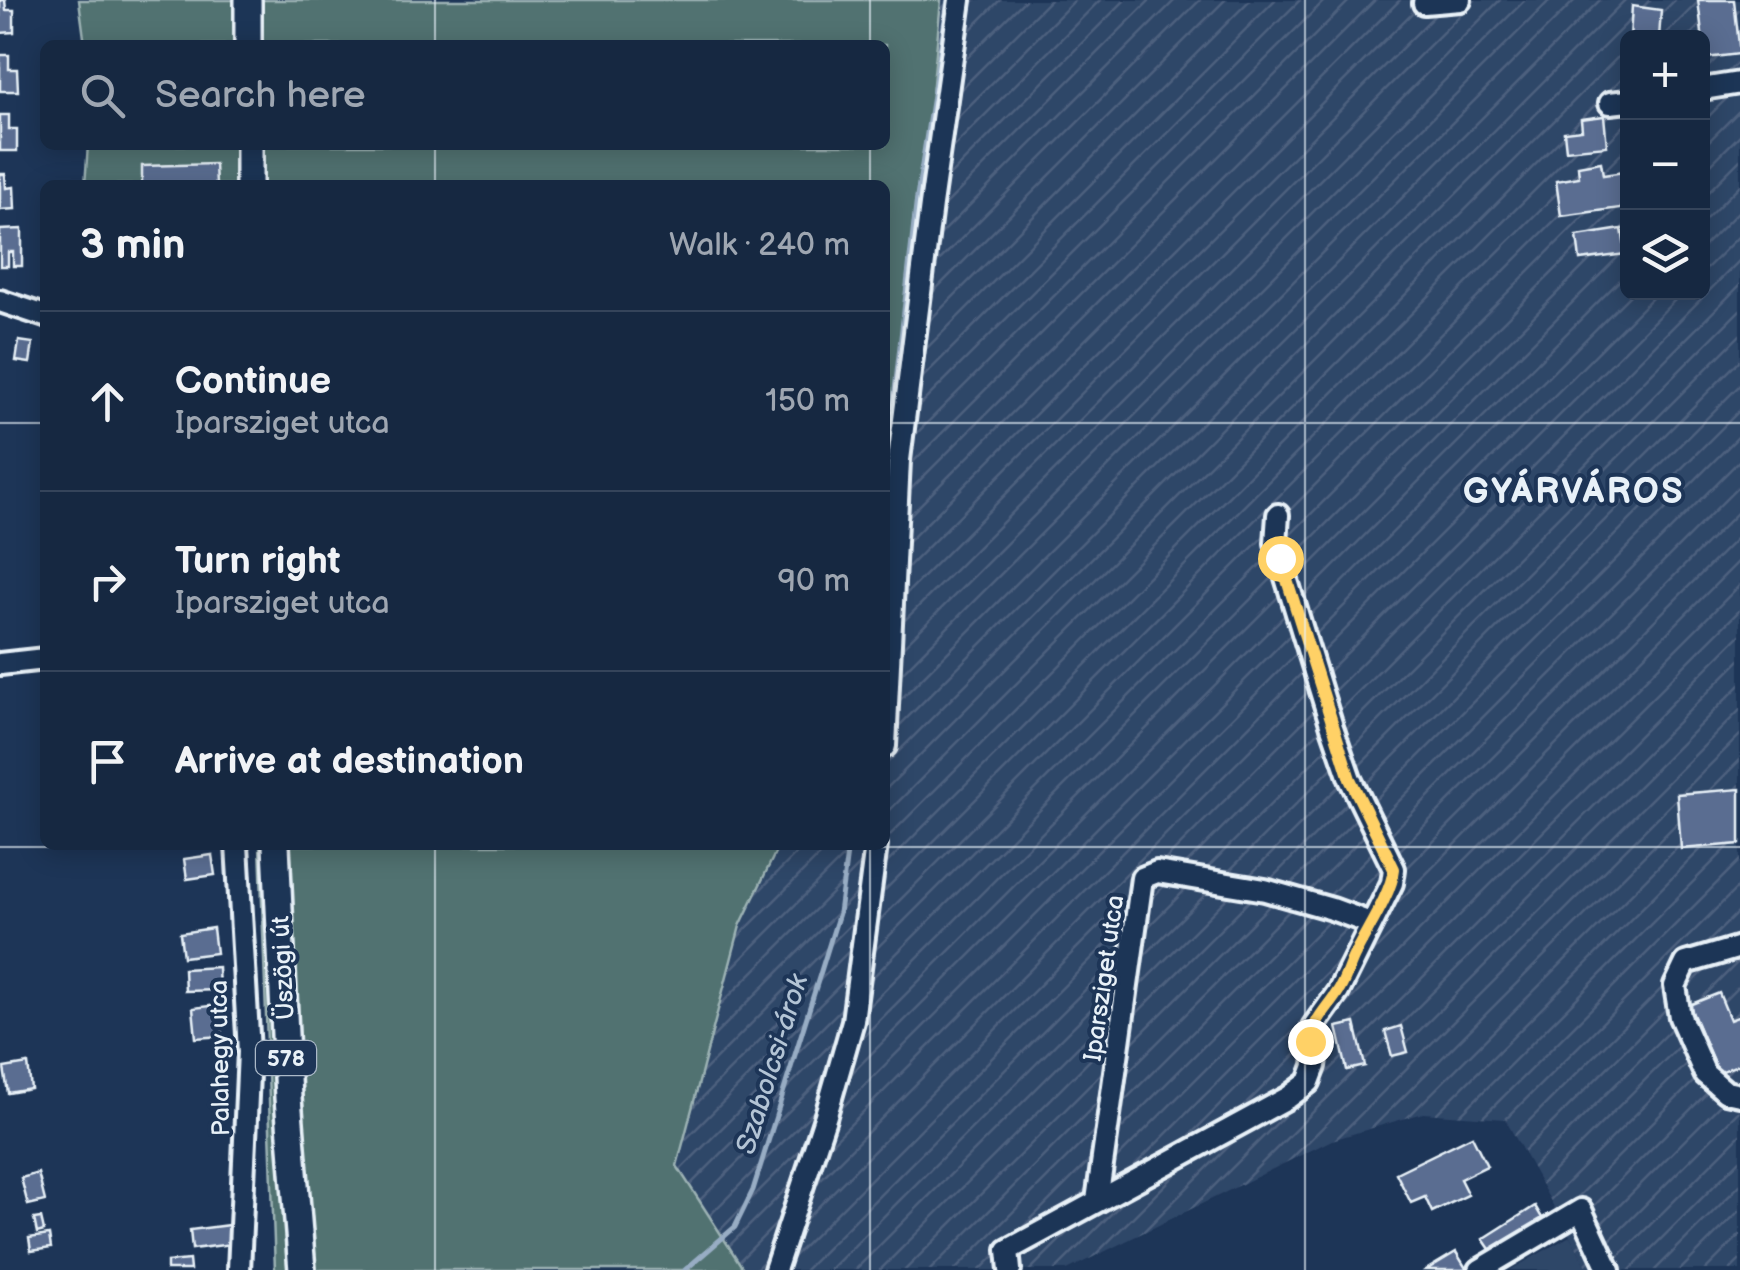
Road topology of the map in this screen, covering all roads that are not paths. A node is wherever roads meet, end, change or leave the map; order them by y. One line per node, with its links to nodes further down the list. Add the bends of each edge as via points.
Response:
1 (248, 0): 5 (main road)
2 (960, 0): 12 (street)
3 (1460, 0): 4 (street)
4 (1424, 3)
5 (248, 40)
6 (1740, 83): 7 (street)
7 (1710, 88)
8 (249, 150): 9 (main road)
9 (249, 180)
10 (0, 301): 11 (street)
11 (40, 314)
12 (892, 459): 14 (street)
13 (1278, 515): 20 (street, via 1276,544 1332,727 1394,869)
14 (890, 541)
15 (40, 660): 16 (street)
16 (0, 664)
17 (236, 850): 25 (street, Palahegy utca, via 249,1052)
18 (276, 850): 26 (main road, Üszögi út / 578)
19 (875, 850): 27 (street, via 852,1022)
20 (1370, 923): 23 (street, via 1338,992 1313,1027 1315,1066 1303,1089); 23 (street, Iparsziget utca, via 1266,890 1157,872 1142,878)
21 (1740, 947): 22 (street, via 1686,964 1675,986 1704,1074)
22 (1740, 1096)
23 (1097, 1201): 24 (street, via 1008,1250)
24 (1009, 1266)
25 (239, 1270)
26 (302, 1270)
27 (775, 1270)
28 (1480, 1270): 29 (street, via 1581,1210)
29 (1610, 1270)

